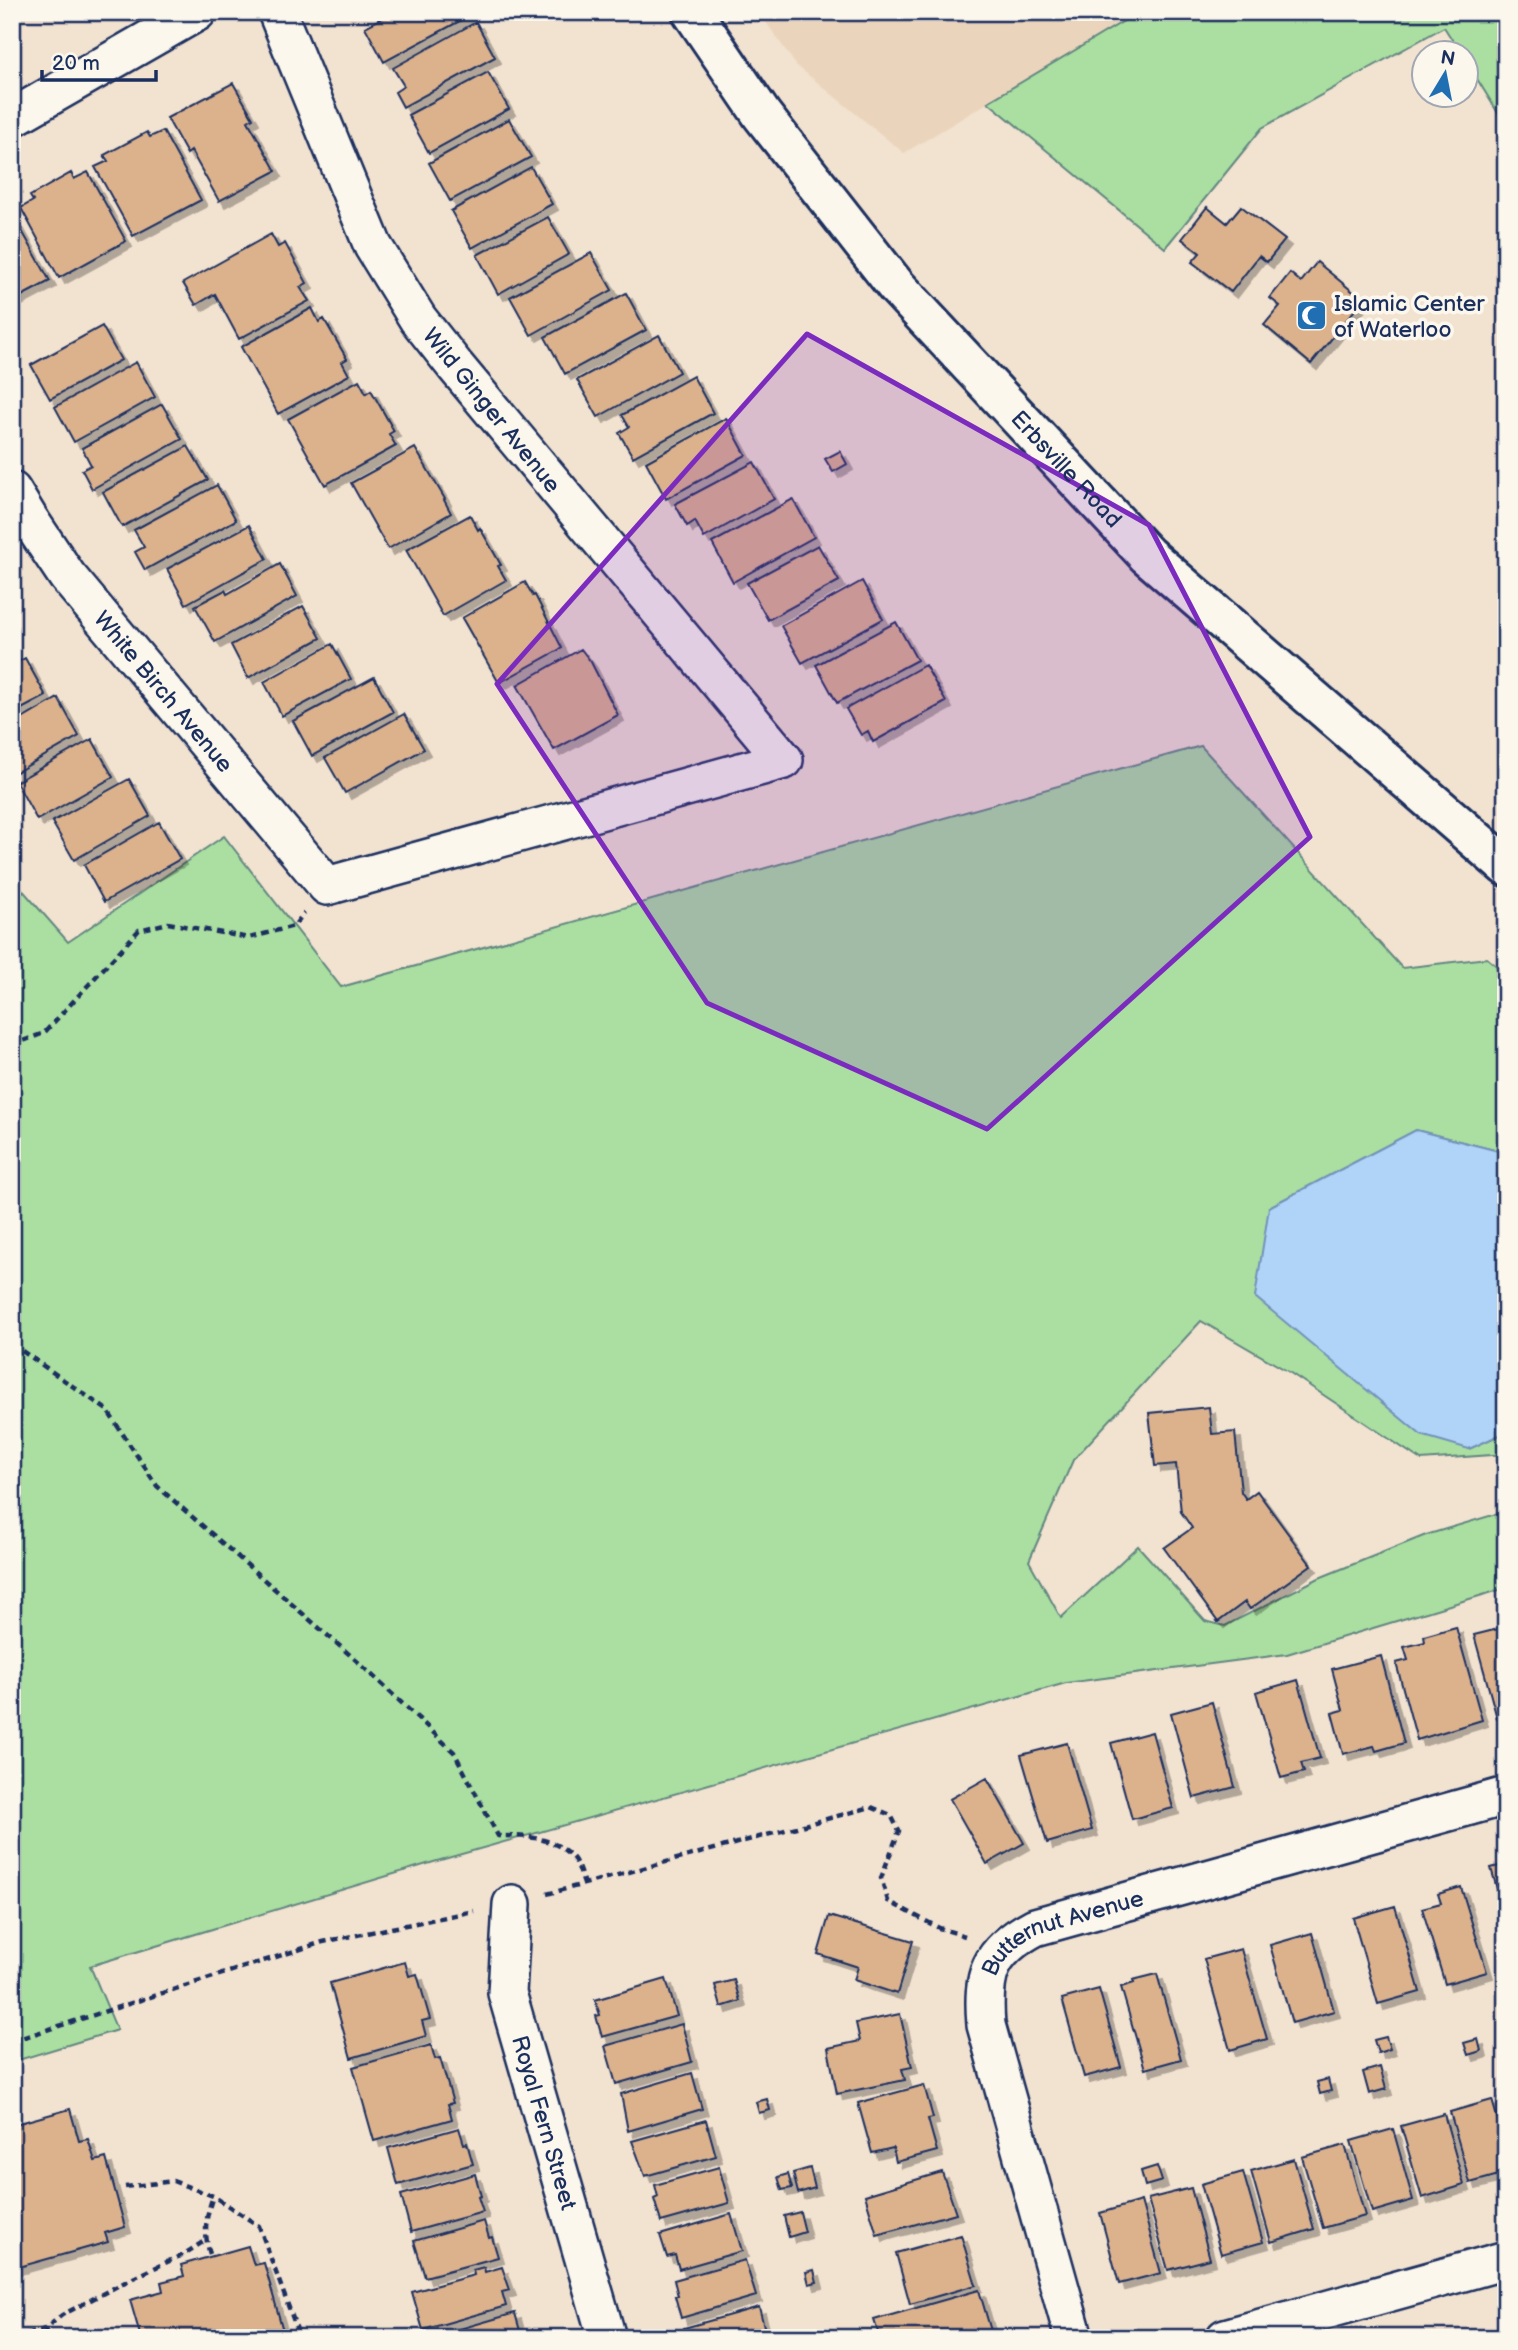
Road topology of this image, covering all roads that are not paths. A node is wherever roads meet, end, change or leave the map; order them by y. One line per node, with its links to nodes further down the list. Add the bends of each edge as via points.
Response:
1 (197, 12): 4 (street)
2 (277, 12): 7 (street, Wild Ginger Avenue, via 373,246 418,319 784,760)
3 (692, 12): 6 (main road, Erbsville Road, via 762,115 896,286 1147,555)
4 (12, 118)
5 (12, 491): 7 (street, White Birch Avenue, via 67,576)
6 (1506, 866)
7 (327, 886)
8 (1506, 1796): 12 (street, Butternut Avenue, via 1035,1927 1001,1953 988,1971 983,1995 986,2025)
9 (513, 1904): 11 (street, Royal Fern Street, via 507,1993)
10 (1506, 2260): 13 (street)
11 (607, 2338)
12 (1074, 2338)
13 (1225, 2338)

